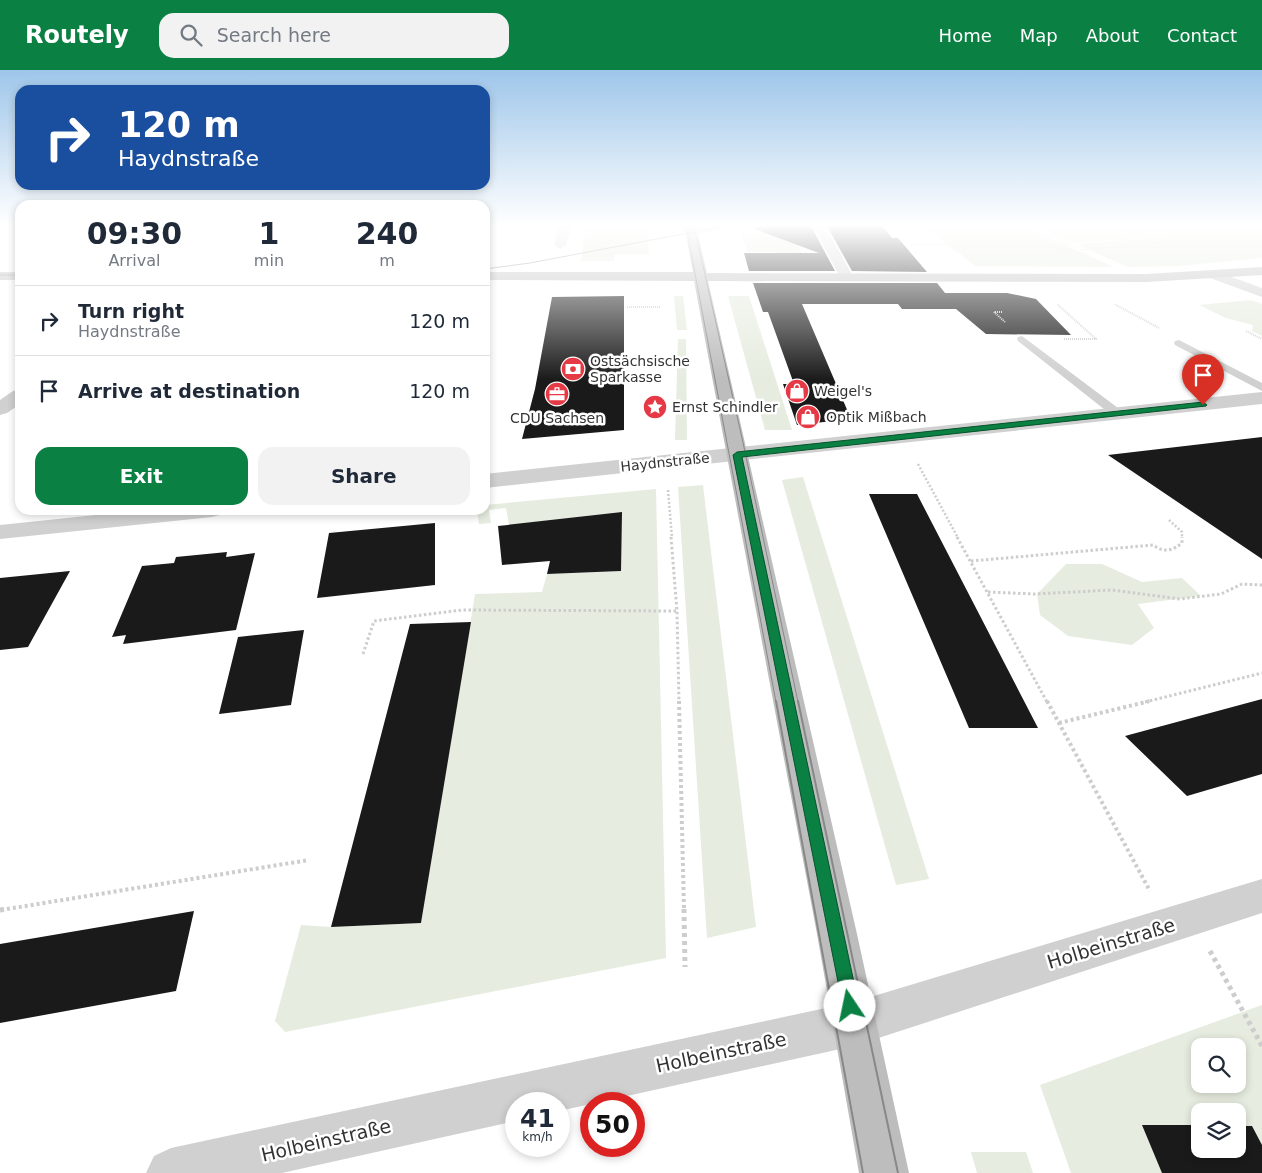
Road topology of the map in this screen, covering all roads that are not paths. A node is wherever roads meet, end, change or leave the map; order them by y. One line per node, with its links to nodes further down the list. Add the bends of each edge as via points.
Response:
1 (700, 277): 14 (main road)
2 (770, 277): 5 (main road)
3 (1158, 277): 5 (main road)
4 (1221, 277): 6 (street)
5 (847, 278)
6 (1262, 293)
7 (1022, 339): 13 (lane)
8 (1179, 343): 9 (lane)
9 (1262, 388)
10 (15, 398): 12 (street)
11 (1262, 398): 13 (street, Haydnstraße)
12 (0, 409)
13 (1118, 414): 14 (street, Haydnstraße)
14 (737, 455): 15 (street, Haydnstraße); 19 (main road)
15 (490, 480)
16 (164, 515): 17 (street)
17 (0, 532)
18 (1262, 896): 19 (street, Holbeinstraße)
19 (854, 1024): 20 (street, Holbeinstraße); 21 (main road)
20 (171, 1173)
21 (884, 1173)

